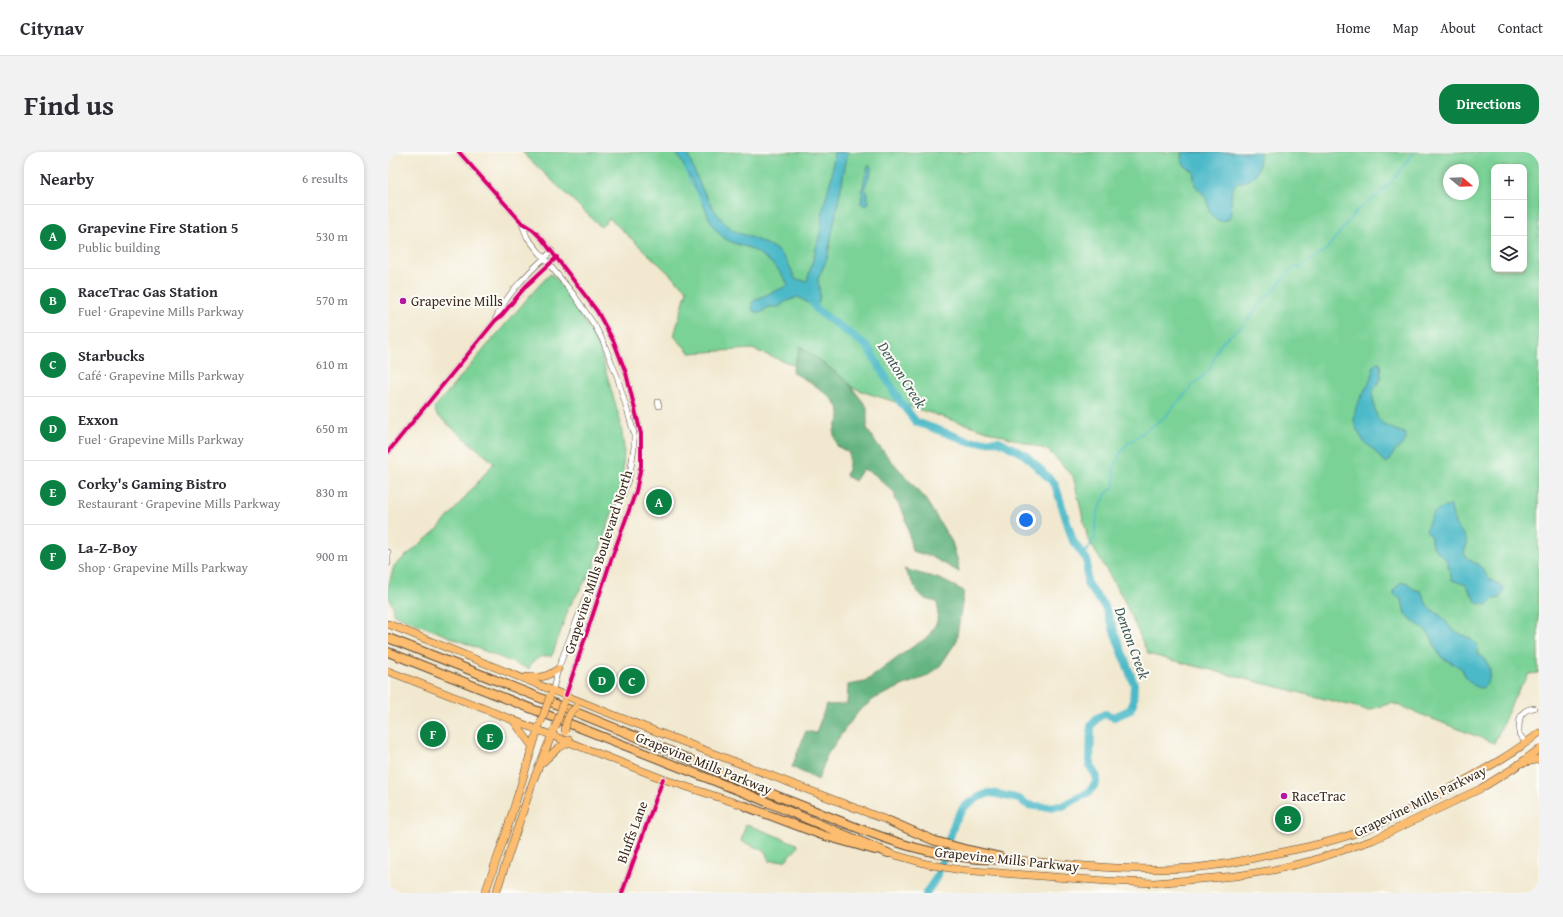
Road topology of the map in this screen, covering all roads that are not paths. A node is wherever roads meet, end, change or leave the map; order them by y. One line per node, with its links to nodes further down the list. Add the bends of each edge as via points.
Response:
1 (459, 152): 2 (street)
2 (522, 223): 3 (street, Grapevine Mills Boulevard North, via 533,230); 4 (street, Grapevine Mills Boulevard North, via 527,237)
3 (552, 251): 4 (street); 5 (street, Grapevine Mills Boulevard North)
4 (544, 258): 6 (street, Grapevine Mills Boulevard North); 7 (street, via 515,289 500,309)
5 (557, 258): 6 (street); 10 (street, Grapevine Mills Boulevard North, via 597,311 614,342 626,373 641,434 641,466)
6 (549, 265): 7 (street); 9 (street, Grapevine Mills Boulevard North, via 595,326 617,376 634,433 633,458)
7 (495, 321): 8 (street)
8 (388, 452)
9 (626, 488): 10 (street); 16 (street, Grapevine Mills Boulevard North)
10 (636, 491): 20 (street, Grapevine Mills Boulevard North)
11 (388, 552): 12 (street)
12 (388, 563)
13 (388, 624): 18 (main road, Grapevine Mills Parkway)
14 (388, 638): 42 (highway, Grapevine Mills Parkway, via 882,838 931,852)
15 (388, 652): 41 (highway, Grapevine Mills Parkway, via 750,795)
16 (558, 669): 18 (main road, via 543,678); 19 (street, Grapevine Mills Boulevard North)
17 (388, 671): 23 (main road, Grapevine Mills Parkway)
18 (516, 675): 19 (main road, Grapevine Mills Parkway)
19 (551, 693): 20 (main road, Grapevine Mills Parkway); 24 (main road, Grapevine Mills Boulevard North, bridge)
20 (565, 699): 21 (main road, Grapevine Mills Parkway); 25 (main road, Grapevine Mills Boulevard North, bridge)
21 (588, 704): 27 (main road, bridge, via 576,707 569,713 564,732); 36 (main road, Grapevine Mills Parkway)
22 (1534, 708): 28 (street, via 1522,713 1519,720 1519,734)
23 (513, 720): 24 (main road, Grapevine Mills Parkway); 29 (main road)
24 (538, 730): 25 (main road, Grapevine Mills Parkway); 29 (main road, Grapevine Mills Boulevard North)
25 (554, 732): 27 (main road, Grapevine Mills Parkway); 33 (main road, Grapevine Mills Boulevard North)
26 (1539, 734): 28 (main road, Grapevine Mills Parkway)
27 (570, 742): 33 (main road, via 558,748); 34 (main road, Grapevine Mills Parkway)
28 (1526, 743): 39 (main road, Grapevine Mills Parkway, via 1429,800 1356,833)
29 (532, 746): 37 (main road, Grapevine Mills Boulevard North)
30 (1539, 749): 32 (main road, Grapevine Mills Parkway)
31 (1539, 759): 32 (main road)
32 (1519, 764): 40 (main road, Grapevine Mills Parkway, via 1480,789 1373,840)
33 (539, 767): 38 (main road, Grapevine Mills Boulevard North)
34 (663, 778): 35 (main road, Grapevine Mills Parkway); 48 (street, Bluffs Lane)
35 (746, 806): 41 (highway, via 836,840)
36 (889, 821): 42 (highway)
37 (506, 833): 38 (main road); 46 (main road, Grapevine Mills Boulevard North)
38 (515, 836): 47 (main road, Grapevine Mills Boulevard North)
39 (1334, 839): 40 (main road); 44 (main road, Grapevine Mills Parkway, via 1247,860 1192,868)
40 (1339, 852): 45 (main road, Grapevine Mills Parkway, via 1273,870 1236,876 1154,883)
41 (888, 853): 45 (main road, Grapevine Mills Parkway, via 961,870)
42 (966, 854): 43 (highway)
43 (1006, 859): 44 (main road, Grapevine Mills Parkway)
44 (1084, 866): 45 (main road, via 1078,871)
45 (1075, 879)
46 (485, 893)
47 (496, 893)
48 (622, 893)

